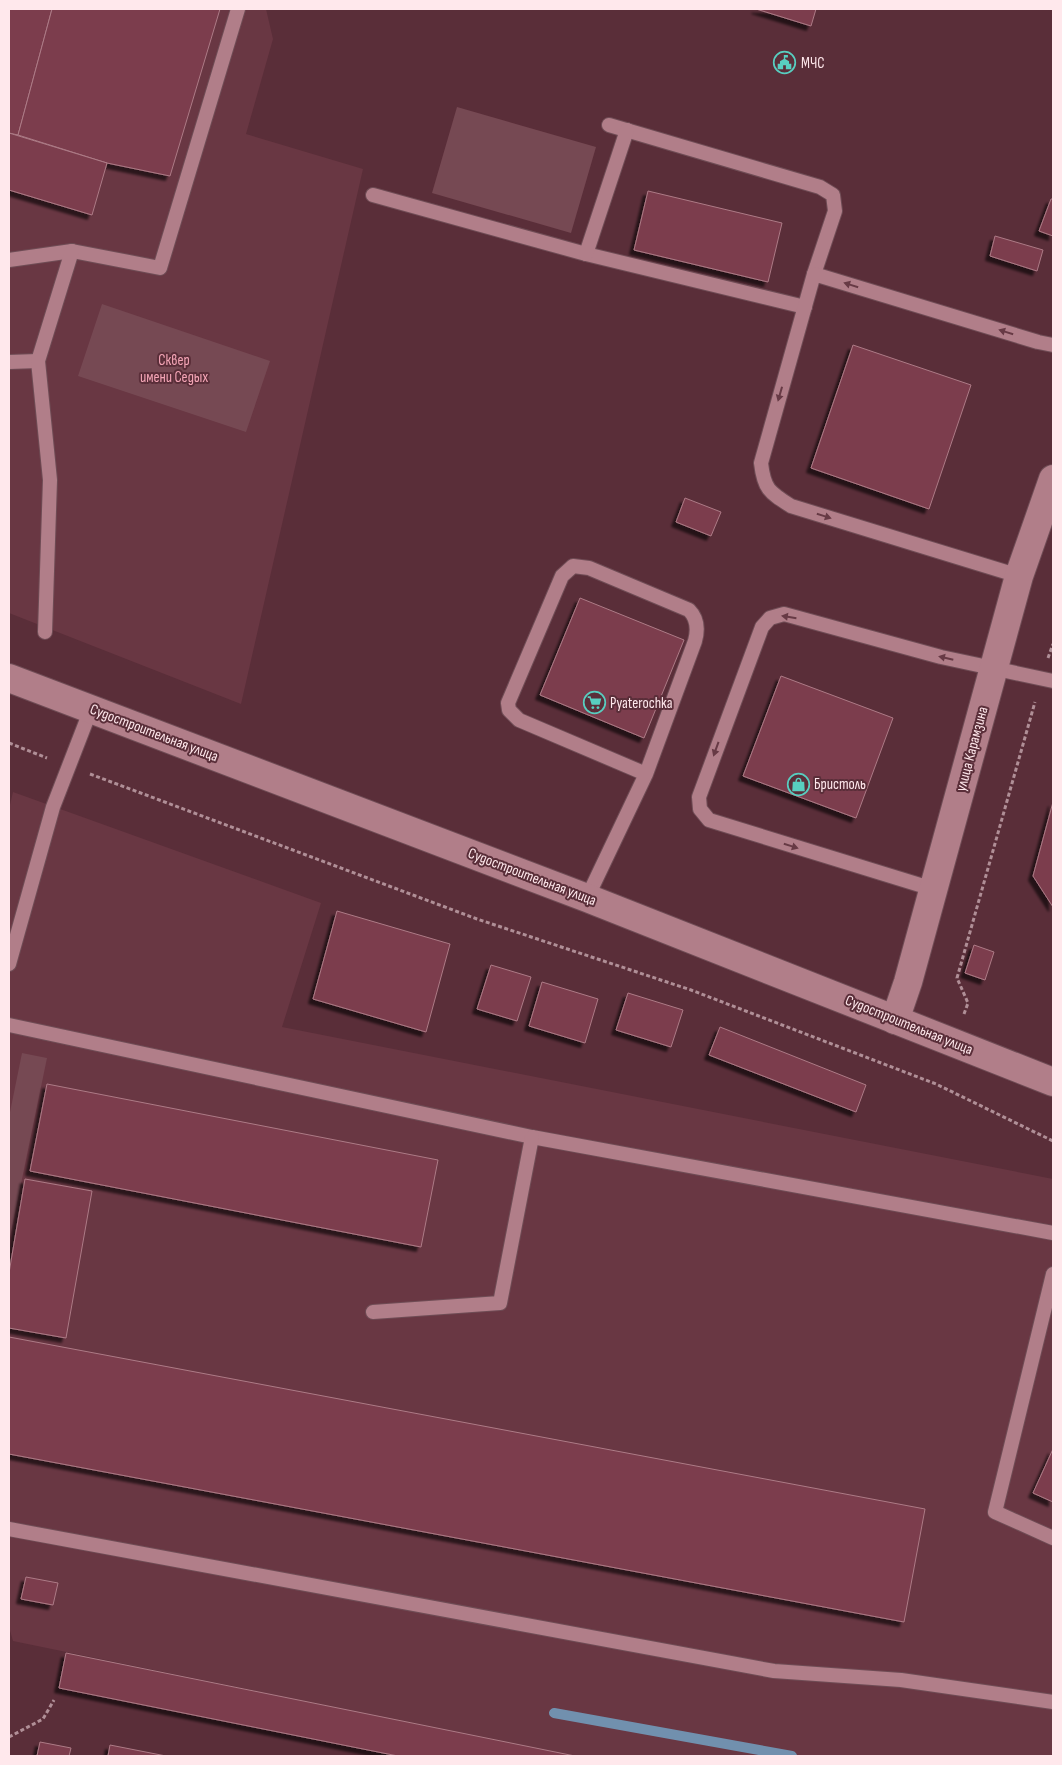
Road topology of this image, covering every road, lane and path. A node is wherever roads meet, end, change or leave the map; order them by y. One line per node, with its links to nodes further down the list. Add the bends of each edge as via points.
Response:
1 (238, 9): 5 (lane, via 160,268)
2 (609, 126): 3 (lane)
3 (627, 130): 6 (lane); 8 (lane, via 820,187 834,195 835,211)
4 (373, 195): 6 (lane)
5 (72, 251): 7 (lane); 11 (lane)
6 (586, 254): 9 (lane)
7 (9, 260)
8 (814, 274): 9 (lane); 10 (lane, one-way to 8)
9 (805, 307): 14 (lane, one-way to 14, via 761,463 763,482 774,496 791,506)
10 (1053, 345)
11 (38, 361): 12 (lane); 15 (lane, via 50,480)
12 (9, 362)
13 (1053, 479): 14 (street, улица Карамзина)
14 (1019, 576): 17 (street, улица Карамзина)
15 (45, 632)
16 (1053, 644): 19 (path)
17 (994, 669): 19 (lane); 24 (street, улица Карамзина); 24 (lane, one-way to 24, via 784,614 770,618 762,627 699,797 700,809 709,820)
18 (9, 678): 20 (street, Судостроительная улица)
19 (1047, 680): 27 (path, via 957,978)
20 (92, 709): 22 (lane); 25 (street, Судостроительная улица)
21 (9, 743): 22 (path)
22 (69, 766): 26 (lane, via 53,807); 32 (path, via 477,919 692,990 936,1084)
23 (646, 774): 23 (lane, via 695,641 696,620 689,610 589,568 573,566 562,576 508,703 509,710 519,720); 25 (lane)
24 (933, 889): 28 (street, улица Карамзина)
25 (587, 898): 28 (street, Судостроительная улица)
26 (9, 964)
27 (968, 1003)
28 (895, 1020): 30 (street, Судостроительная улица)
29 (9, 1025): 31 (lane)
30 (1053, 1082)
31 (532, 1138): 33 (lane); 35 (lane, via 500,1303)
32 (1053, 1141)
33 (1053, 1233)
34 (1053, 1274): 37 (lane, via 995,1512)
35 (373, 1312)
36 (9, 1529): 39 (lane, via 774,1671 901,1680)
37 (1053, 1538)
38 (54, 1700): 40 (path, via 43,1719)
39 (1053, 1702)
40 (9, 1737)

